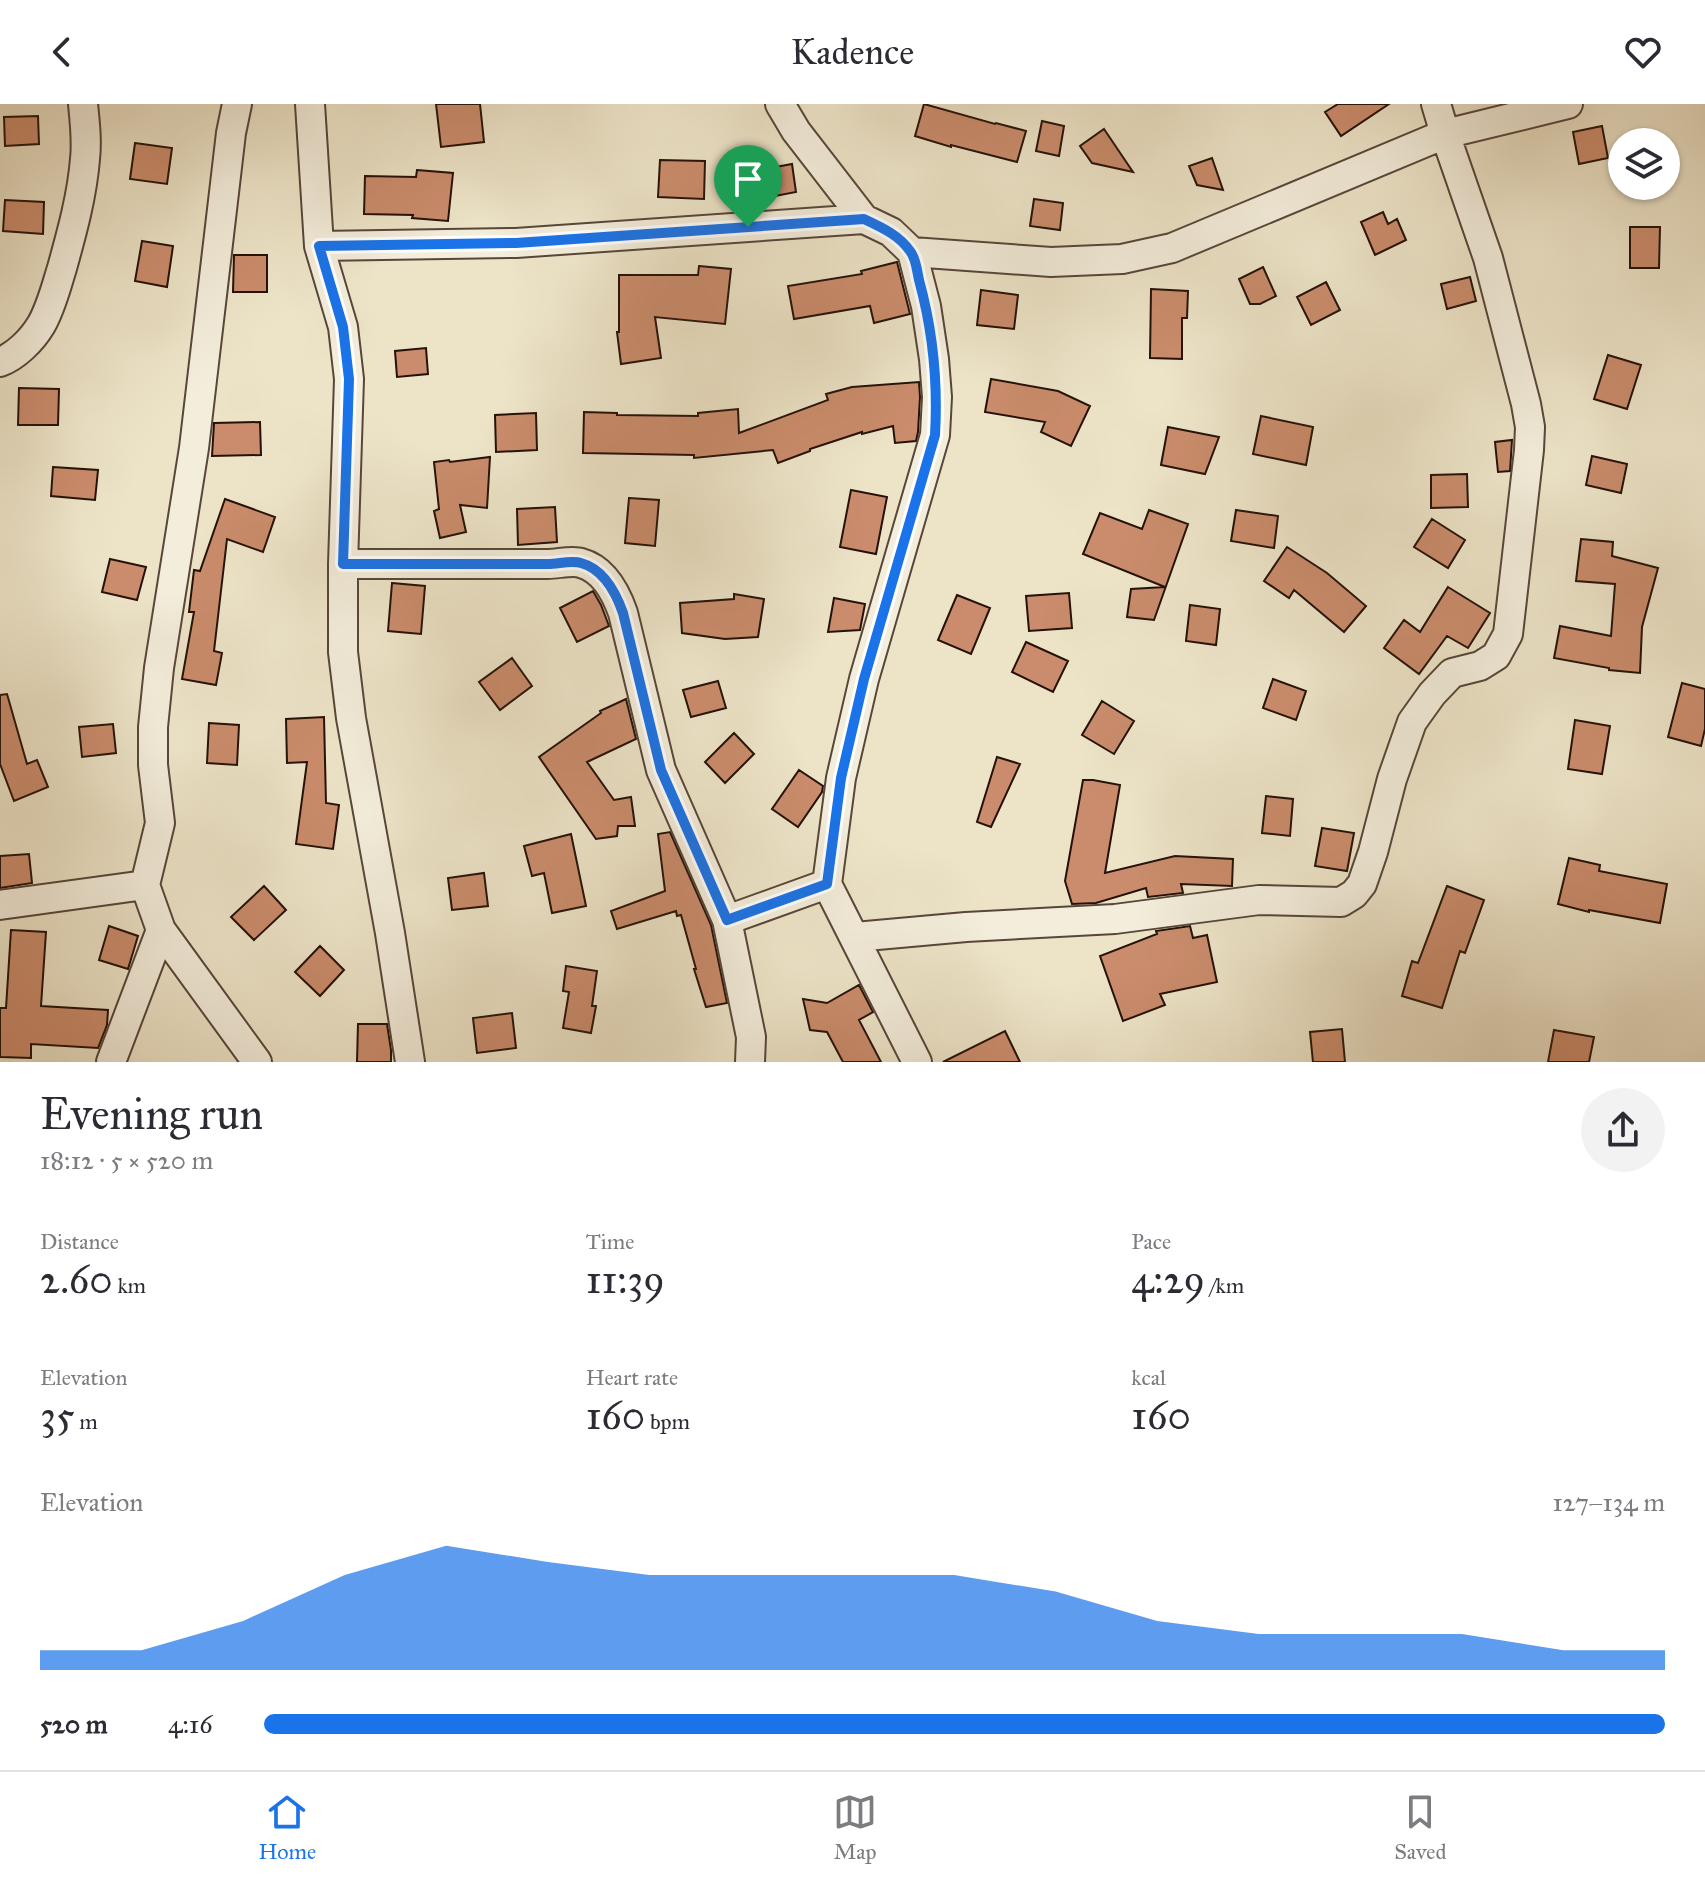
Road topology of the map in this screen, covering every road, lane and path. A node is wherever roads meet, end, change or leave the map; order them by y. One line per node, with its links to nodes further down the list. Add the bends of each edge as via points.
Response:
1 (83, 104): 11 (street, via 82,190 54,296 24,346)
2 (237, 104): 14 (street, via 194,448 159,668 153,765 160,823)
3 (310, 104): 9 (street)
4 (780, 104): 8 (street)
5 (1436, 104): 7 (street)
6 (1568, 104): 7 (street)
7 (1445, 134): 10 (street, via 1172,248 1122,259 1051,262); 18 (street, via 1488,258 1530,427 1518,555 1508,634 1496,656 1452,673 1412,722 1362,884 1341,902 1259,900 1115,919)
8 (864, 219): 9 (street, via 516,243); 10 (street, via 891,232)
9 (319, 246): 12 (street, via 343,327 349,379)
10 (912, 252): 13 (street, via 934,359 935,435 864,679 841,778)
11 (0, 362)
12 (343, 564): 16 (street, via 580,562 600,573 623,613 661,770); 21 (street, via 343,652 351,718)
13 (827, 884): 16 (street); 18 (street)
14 (145, 885): 15 (street); 17 (street)
15 (0, 905)
16 (727, 920): 22 (street, via 751,1037)
17 (161, 930): 19 (street); 20 (street)
18 (855, 937): 23 (street)
19 (111, 1062)
20 (257, 1062)
21 (410, 1062)
22 (750, 1062)
23 (917, 1062)

